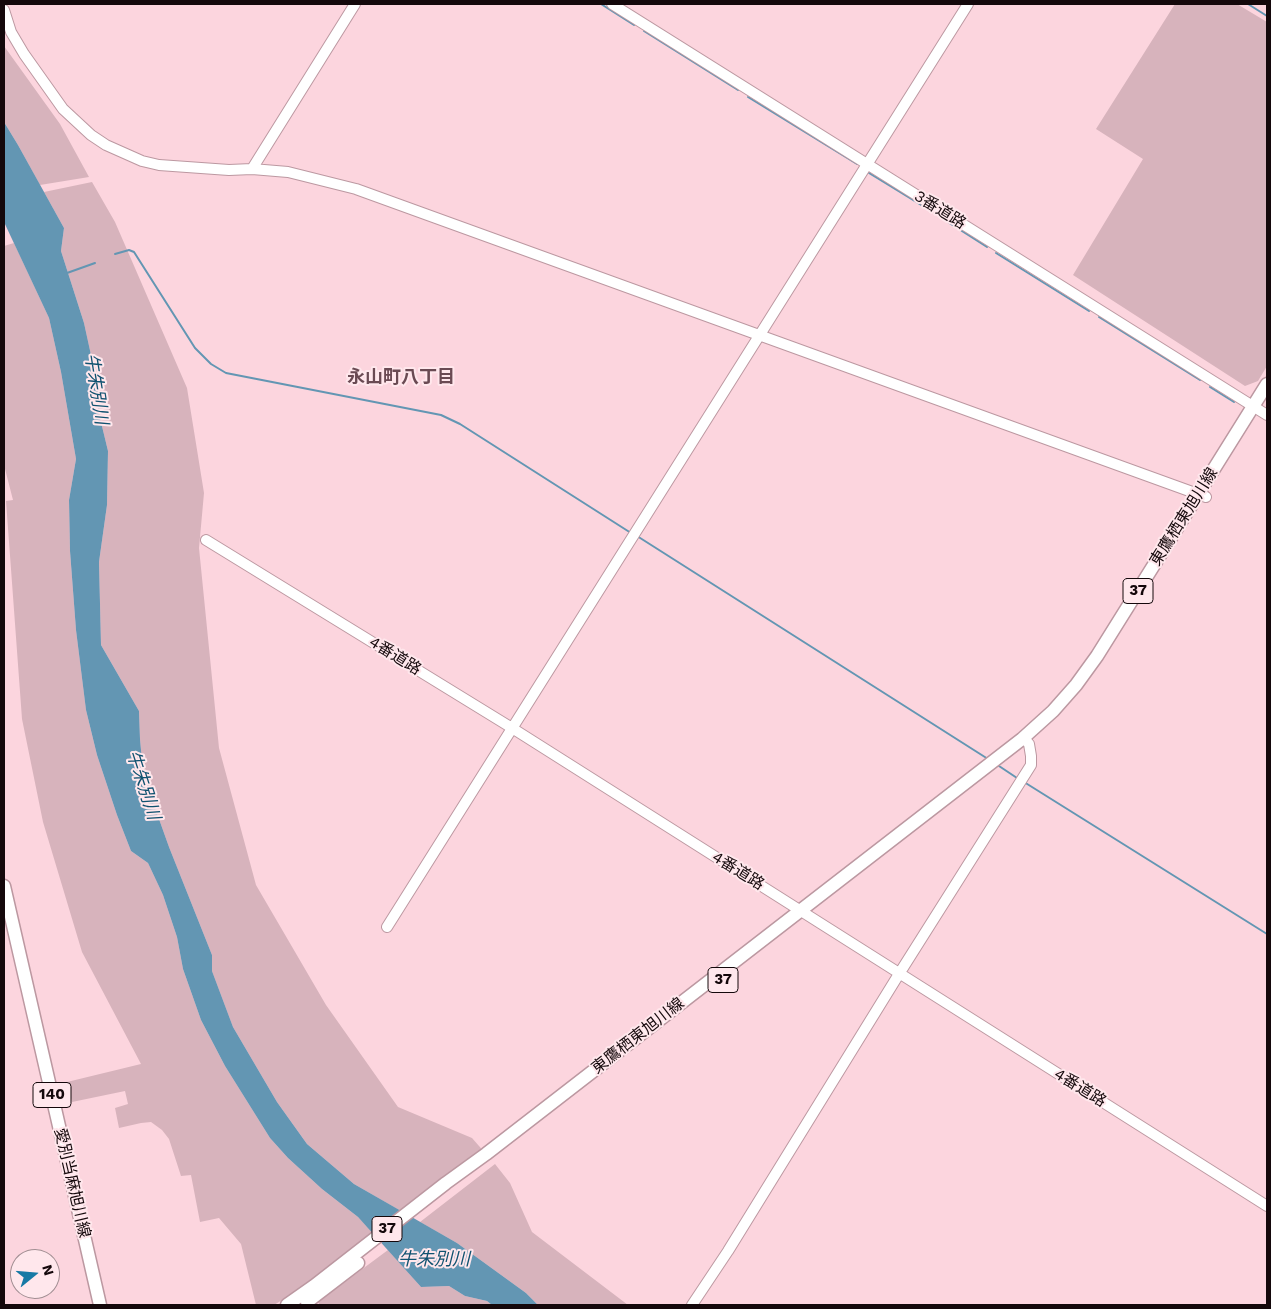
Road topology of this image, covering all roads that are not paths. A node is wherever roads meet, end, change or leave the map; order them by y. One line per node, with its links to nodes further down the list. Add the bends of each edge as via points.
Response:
1 (355, 4): 6 (street)
2 (612, 4): 5 (street, 3番道路)
3 (968, 4): 5 (street)
4 (4, 10): 6 (street, via 24,54 63,109 98,140 142,161 159,165 229,170)
5 (867, 164): 7 (street); 10 (street, 3番道路)
6 (252, 168): 7 (street, via 288,172 356,189)
7 (760, 336): 11 (street); 13 (street)
8 (1267, 384): 10 (main road, 東鷹栖東旭川線 / 37)
9 (1267, 400): 10 (main road, 東鷹栖東旭川線 / 37)
10 (1260, 411): 11 (main road, 東鷹栖東旭川線 / 37)
11 (1202, 496): 14 (main road, 東鷹栖東旭川線 / 37, via 1097,656)
12 (206, 540): 13 (street, 4番道路)
13 (512, 728): 16 (street, 4番道路); 17 (street)
14 (1026, 741): 16 (main road, 東鷹栖東旭川線 / 37); 18 (street, via 1031,765)
15 (4, 886): 21 (main road, 愛別当麻旭川線 / 140)
16 (804, 913): 18 (street, 4番道路); 20 (main road, 東鷹栖東旭川線 / 37, via 486,1154)
17 (387, 927)
18 (899, 974): 19 (street, 4番道路); 24 (street)
19 (1267, 1206)
20 (331, 1279): 22 (main road, 東鷹栖東旭川線 / 37); 23 (main road, 東鷹栖東旭川線 / 37)
21 (100, 1305)
22 (287, 1305)
23 (303, 1305)
24 (692, 1305)

